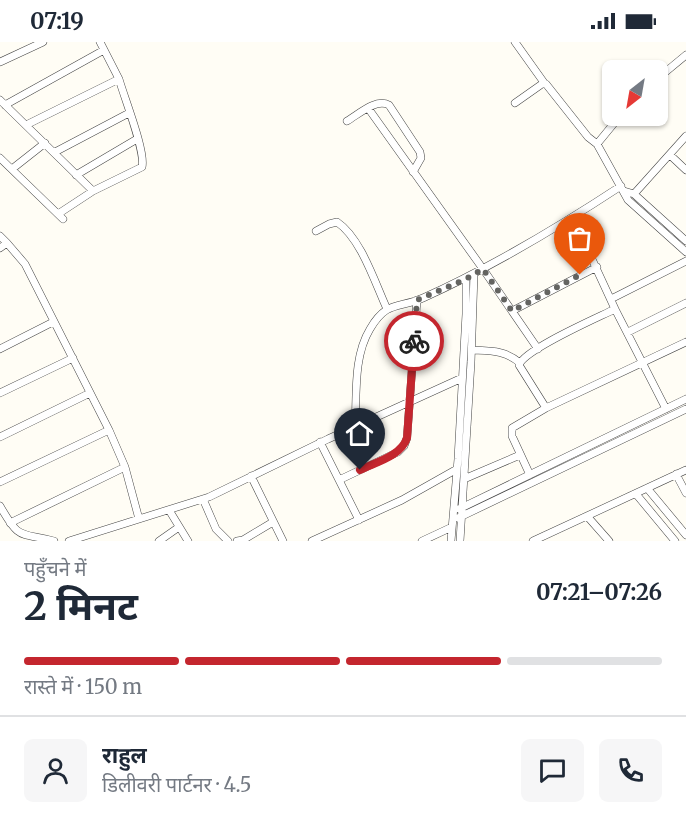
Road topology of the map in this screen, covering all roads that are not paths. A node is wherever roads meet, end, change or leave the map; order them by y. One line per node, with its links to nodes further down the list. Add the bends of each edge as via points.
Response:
1 (43, 42): 4 (street)
2 (100, 42): 5 (street)
3 (515, 42): 10 (street)
4 (34, 44): 7 (street)
5 (104, 50): 9 (street); 11 (street)
6 (686, 55): 8 (street)
7 (0, 62)
8 (668, 70)
9 (119, 79): 14 (street); 16 (street)
10 (545, 84): 12 (street); 21 (street)
11 (3, 102): 16 (street)
12 (515, 103)
13 (368, 108): 15 (street); 27 (street); 27 (street, via 382,102 393,110 420,152)
14 (129, 113): 19 (street); 22 (street)
15 (347, 121)
16 (26, 125): 20 (street)
17 (612, 126): 21 (street)
18 (686, 136): 23 (street)
19 (137, 139): 28 (street); 30 (street, via 142,167)
20 (45, 143): 22 (street); 25 (street)
21 (597, 144): 29 (street)
22 (55, 152): 28 (street)
23 (670, 154): 26 (street); 31 (street)
24 (0, 158): 25 (street)
25 (12, 169): 30 (street, via 61,217)
26 (686, 170)
27 (413, 172): 40 (street)
28 (76, 175): 30 (street)
29 (623, 189): 31 (street); 32 (street); 37 (street, via 628,201)
30 (93, 191)
31 (634, 194): 35 (street)
32 (573, 218): 39 (street); 40 (street)
33 (316, 231): 46 (street, via 337,222 344,227)
34 (0, 236): 36 (street)
35 (686, 242)
36 (3, 245): 49 (street, via 25,264)
37 (686, 252)
38 (686, 261): 43 (street)
39 (597, 267): 43 (street); 48 (street)
40 (483, 269): 41 (street); 48 (street)
41 (474, 274): 42 (street); 54 (street)
42 (466, 279): 44 (street); 58 (street)
43 (611, 299): 47 (street)
44 (417, 300): 46 (street); 62 (street)
45 (686, 303): 50 (street)
46 (387, 309): 66 (street, via 370,329 360,353)
47 (615, 309): 50 (street); 53 (street)
48 (512, 311): 53 (street)
49 (53, 322): 52 (street); 55 (street)
50 (628, 332): 57 (street)
51 (686, 342): 57 (street)
52 (0, 349)
53 (538, 349): 56 (street)
54 (472, 350): 56 (street, via 500,351); 77 (street)
55 (73, 358): 59 (street); 60 (street)
56 (520, 363): 63 (street)
57 (642, 363): 63 (street); 64 (street)
58 (462, 378): 62 (street); 72 (street)
59 (0, 393)
60 (90, 393): 67 (street); 68 (street)
61 (686, 399): 64 (street)
62 (409, 403): 66 (street); 78 (street, via 404,446)
63 (546, 408): 70 (street, via 512,428)
64 (666, 409): 75 (street)
65 (686, 409): 86 (street)
66 (355, 427): 69 (street)
67 (109, 430): 71 (street); 79 (street)
68 (0, 437)
69 (320, 442): 76 (street); 78 (street)
70 (520, 455): 75 (street); 77 (street)
71 (125, 468): 88 (street); 92 (street)
72 (457, 469): 89 (street); 90 (street)
73 (686, 470): 74 (street)
74 (676, 474): 80 (street); 81 (street)
75 (530, 475): 86 (street)
76 (251, 476): 83 (street); 91 (street)
77 (464, 479): 86 (street)
78 (339, 480): 89 (street)
79 (0, 482)
80 (647, 488): 82 (street); 94 (street)
81 (686, 493)
82 (636, 494): 87 (street); 108 (street)
83 (203, 499): 85 (street); 99 (street, via 216,529)
84 (0, 507): 92 (street)
85 (169, 510): 88 (street); 93 (street)
86 (461, 512): 90 (street); 105 (street)
87 (587, 516): 106 (street); 107 (street)
88 (139, 519): 96 (street)
89 (359, 520): 102 (street)
90 (453, 520): 103 (street); 104 (street)
91 (273, 522): 100 (street); 101 (street)
92 (10, 523): 95 (street, via 25,536)
93 (179, 527): 97 (street); 98 (street)
94 (686, 535)
95 (54, 541)
96 (69, 541)
97 (159, 541)
98 (188, 541)
99 (228, 541)
100 (238, 541)
101 (282, 541)
102 (312, 541)
103 (422, 541)
104 (451, 541)
105 (460, 541)
106 (533, 541)
107 (609, 541)
108 (675, 541)

